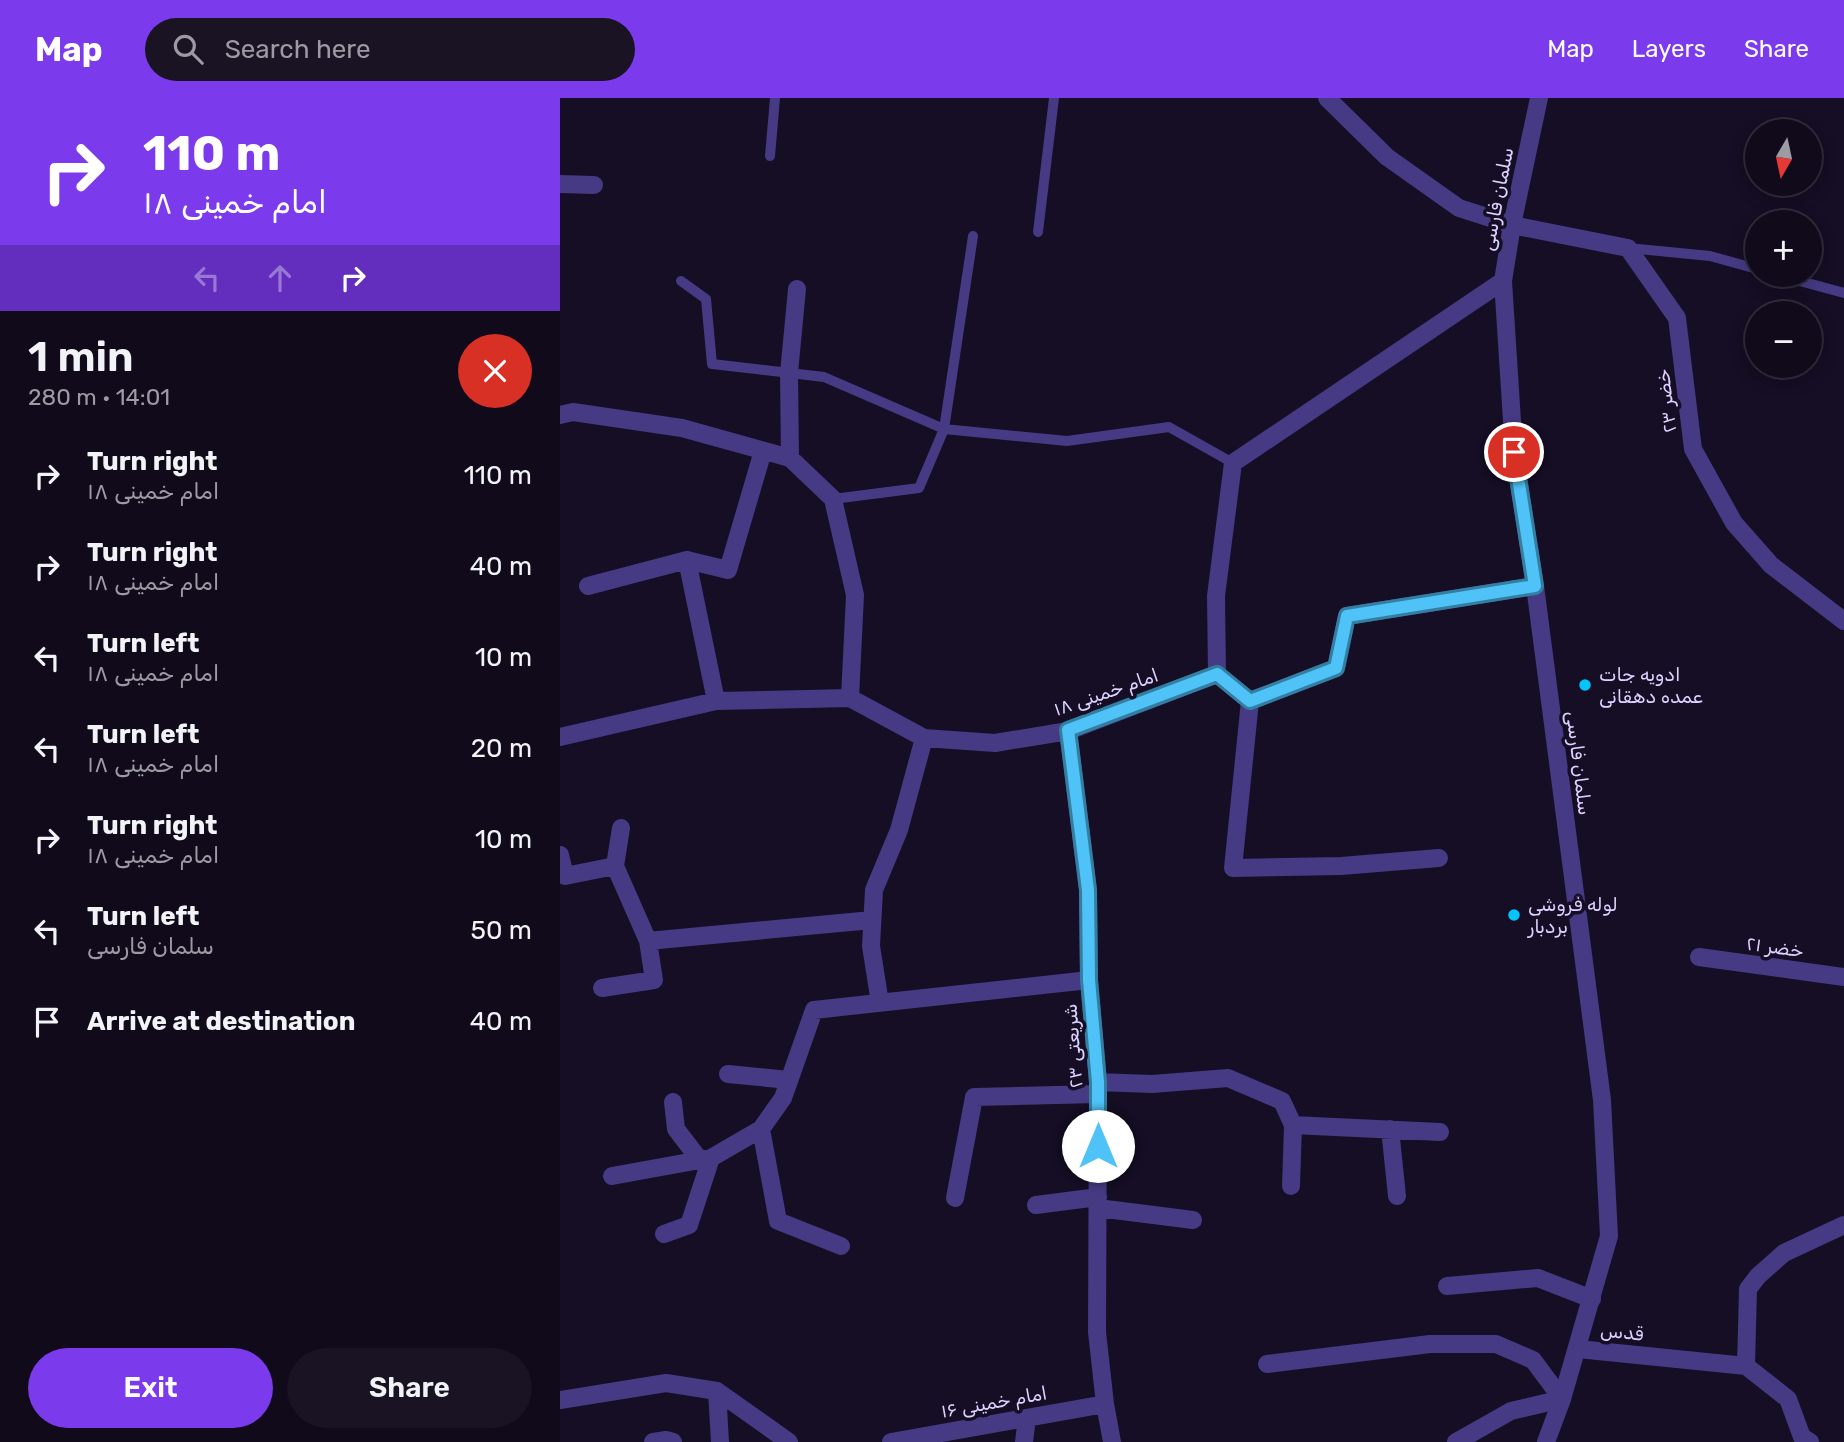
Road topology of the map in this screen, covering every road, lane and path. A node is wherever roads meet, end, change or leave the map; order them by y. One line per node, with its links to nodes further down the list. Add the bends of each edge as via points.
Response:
1 (775, 98): 5 (lane)
2 (1054, 98): 9 (lane)
3 (1327, 98): 8 (street, via 1387,157 1459,208)
4 (1539, 98): 8 (street, سلمان فارسی)
5 (770, 156)
6 (560, 184): 7 (street)
7 (594, 185)
8 (1512, 225): 11 (street); 14 (street, سلمان فارسی)
9 (1038, 232)
10 (973, 236): 20 (lane)
11 (1628, 248): 12 (lane, via 1710,256); 28 (street, خضر ۲۳, via 1677,318 1693,449 1734,523 1771,565)
12 (1745, 266)
13 (681, 281): 18 (lane, via 706,299 712,364)
14 (1503, 281): 23 (street); 27 (street, سلمان فارسی, via 1514,452)
15 (1822, 287): 17 (lane)
16 (797, 289): 18 (street)
17 (1844, 293)
18 (789, 373): 20 (lane, via 824,377); 22 (street)
19 (560, 415): 21 (street, via 573,412 682,428)
20 (944, 429): 23 (lane, via 1067,441 1169,427); 24 (lane, via 919,488)
21 (764, 451): 22 (street); 25 (street, via 728,570)
22 (790, 458): 24 (street)
23 (1233, 463): 29 (street, via 1216,596)
24 (833, 499): 30 (street, via 855,595)
25 (687, 560): 26 (street); 31 (street)
26 (588, 586)
27 (1535, 586): 32 (street, via 1347,616 1336,668); 67 (street, سلمان فارسی, via 1602,1100 1609,1236)
28 (1844, 621)
29 (1217, 674): 32 (street); 33 (street, امام خمینی ۱۸)
30 (850, 698): 31 (street, امام خمینی ۱۸); 35 (street, امام خمینی ۱۸)
31 (716, 701): 34 (street, امام خمینی ۱۸)
32 (1250, 701): 38 (street, via 1233,868)
33 (1068, 730): 35 (street, امام خمینی ۱۸, via 995,743); 44 (street, شریعتی ۲۳, via 1088,890)
34 (560, 737)
35 (924, 738): 40 (street, via 899,830 874,890)
36 (621, 828): 39 (street)
37 (560, 855): 39 (street, via 565,876)
38 (1439, 858)
39 (615, 866): 41 (street)
40 (872, 920): 41 (street); 46 (street)
41 (648, 941): 45 (street, via 654,980)
42 (1699, 957): 43 (street, خضر ۲۱)
43 (1844, 977)
44 (1089, 980): 46 (street); 49 (street, شریعتی ۲۳)
45 (602, 988)
46 (880, 1003): 48 (street, via 814,1010)
47 (728, 1074): 48 (street)
48 (789, 1080): 52 (street, via 783,1098)
49 (1098, 1088): 51 (street, via 1228,1077 1282,1101); 59 (street, via 974,1097); 60 (street, شریعتی ۲۳)
50 (673, 1102): 55 (street, via 676,1129)
51 (1293, 1125): 53 (street); 57 (street)
52 (761, 1129): 55 (street); 65 (street, via 778,1221)
53 (1390, 1129): 54 (street); 58 (street)
54 (1440, 1132)
55 (705, 1158): 56 (street); 64 (street, via 689,1225)
56 (612, 1176)
57 (1291, 1186)
58 (1397, 1196)
59 (956, 1198)
60 (1098, 1203): 61 (street); 62 (street); 74 (street, شریعتی ۲۳, via 1097,1332)
61 (1036, 1205)
62 (1193, 1220)
63 (1844, 1225): 70 (street, via 1784,1253 1748,1289)
64 (664, 1234)
65 (841, 1247)
66 (1447, 1286): 67 (street, via 1538,1279)
67 (1592, 1298): 68 (street, سلمان فارسی)
68 (1578, 1349): 70 (street, قدس); 72 (street, قدس)
69 (1267, 1364): 72 (street, via 1430,1345 1496,1344 1532,1360)
70 (1746, 1366): 85 (street, via 1788,1399 1802,1437)
71 (717, 1391): 73 (street, via 666,1382); 78 (street); 79 (street)
72 (1562, 1399): 83 (street, via 1511,1411); 84 (street)
73 (560, 1400)
74 (1105, 1404): 75 (street, امام خمینی ۱۶); 82 (street, شریعتی ۲۳)
75 (1027, 1418): 80 (street, امام خمینی ۱۶); 81 (street)
76 (653, 1442): 77 (street)
77 (673, 1442)
78 (720, 1442)
79 (789, 1442)
80 (891, 1442)
81 (1024, 1442)
82 (1112, 1442)
83 (1455, 1442)
84 (1545, 1442)
85 (1810, 1442)

